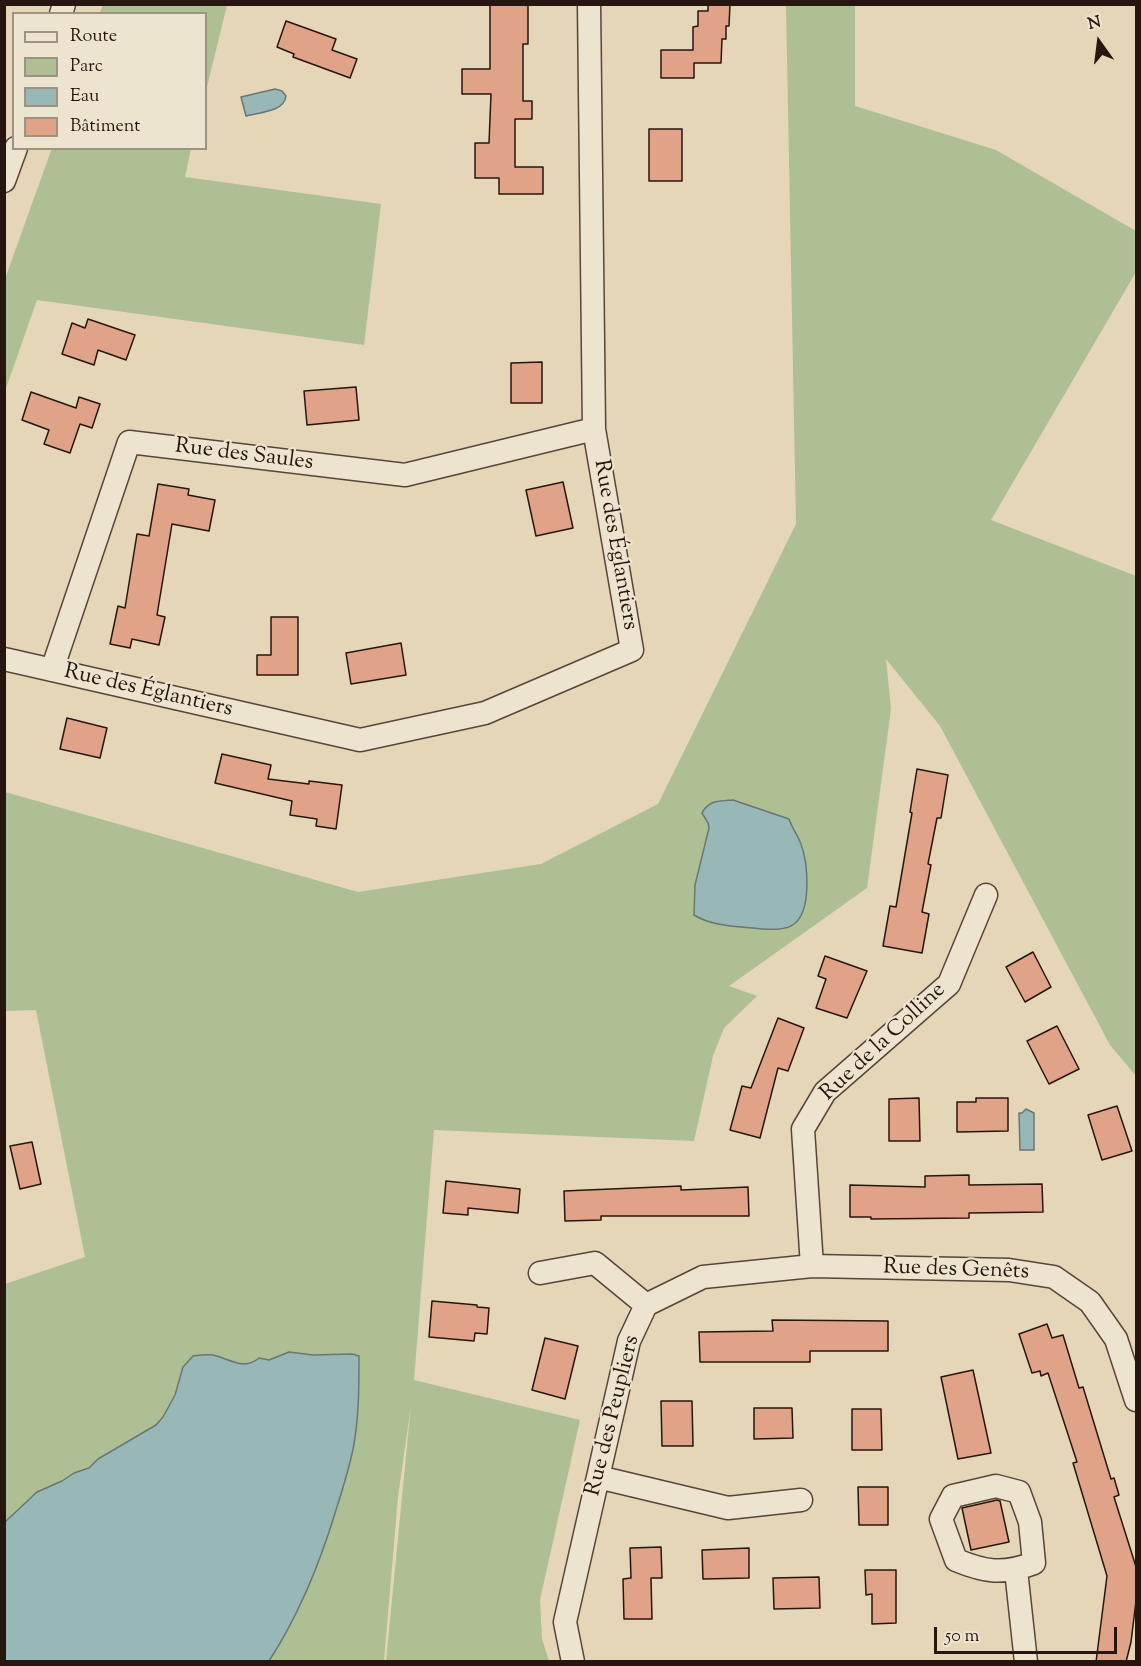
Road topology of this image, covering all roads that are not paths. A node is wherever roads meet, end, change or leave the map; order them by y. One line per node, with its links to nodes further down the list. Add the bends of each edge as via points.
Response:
1 (589, 4): 4 (street, Rue des Églantiers)
2 (15, 150): 3 (street)
3 (4, 181)
4 (594, 429): 6 (street, Rue des Saules, via 405,475 129,442); 6 (street, Rue des Églantiers, via 632,650 485,713 360,740)
5 (4, 659): 6 (street, Rue des Églantiers)
6 (52, 670)
7 (986, 895): 8 (street, Rue de la Colline, via 950,984 825,1092 803,1129)
8 (812, 1266): 10 (street, Rue des Peupliers, via 703,1277); 11 (street, Rue des Genêts, via 1009,1270 1054,1277 1090,1302 1116,1339)
9 (540, 1273): 10 (street, via 595,1263)
10 (646, 1305): 12 (street, Rue des Peupliers, via 629,1341)
11 (1137, 1400)
12 (598, 1477): 13 (street, via 728,1508); 15 (street, Rue des Peupliers, via 565,1622)
13 (801, 1500)
14 (1016, 1570): 14 (street, via 1034,1563 1030,1522 1019,1492 996,1486 953,1496 941,1519 956,1560 980,1570); 16 (street)
15 (573, 1662)
16 (1026, 1662)

